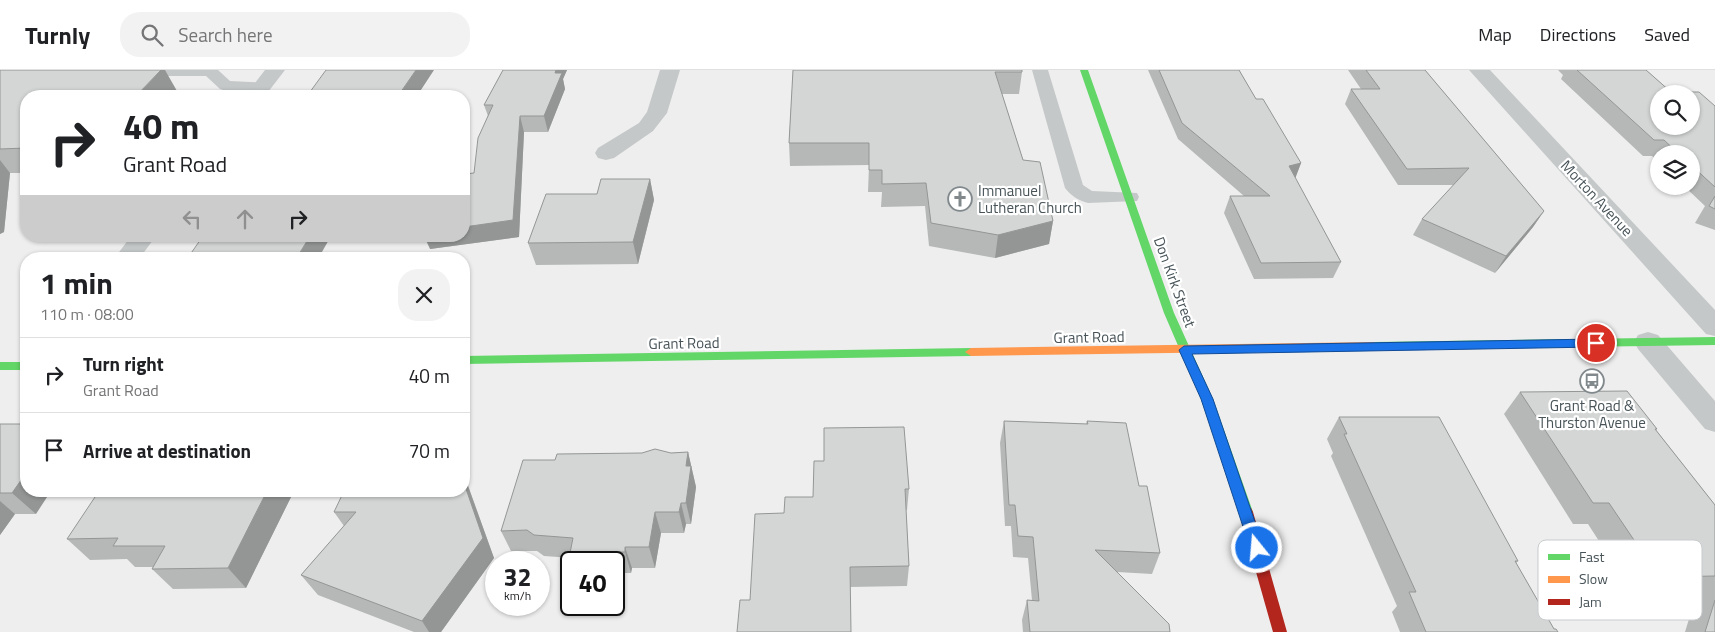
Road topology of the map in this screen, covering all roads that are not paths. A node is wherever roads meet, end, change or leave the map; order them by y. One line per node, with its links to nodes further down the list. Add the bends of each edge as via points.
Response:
1 (275, 70): 8 (street)
2 (670, 70): 9 (street, via 657,113 646,127)
3 (1040, 70): 10 (lane, via 1074,188 1088,197)
4 (1084, 70): 10 (main road, Don Kirk Street)
5 (1479, 70): 13 (street, Morton Avenue)
6 (120, 71): 7 (lane, via 210,71 226,86)
7 (252, 90)
8 (260, 90)
9 (606, 153)
10 (1130, 197): 16 (main road, Don Kirk Street)
11 (139, 242): 12 (street)
12 (131, 252)
13 (1715, 327)
14 (1715, 341): 15 (main road, Grant Road)
15 (1648, 342): 16 (main road, Grant Road); 20 (street)
16 (1184, 350): 17 (main road, Grant Road); 21 (main road, Don Kirk Street, via 1207,399 1253,531)
17 (470, 360)
18 (0, 366): 19 (main road)
19 (20, 366)
20 (1715, 421)
21 (1280, 632)

